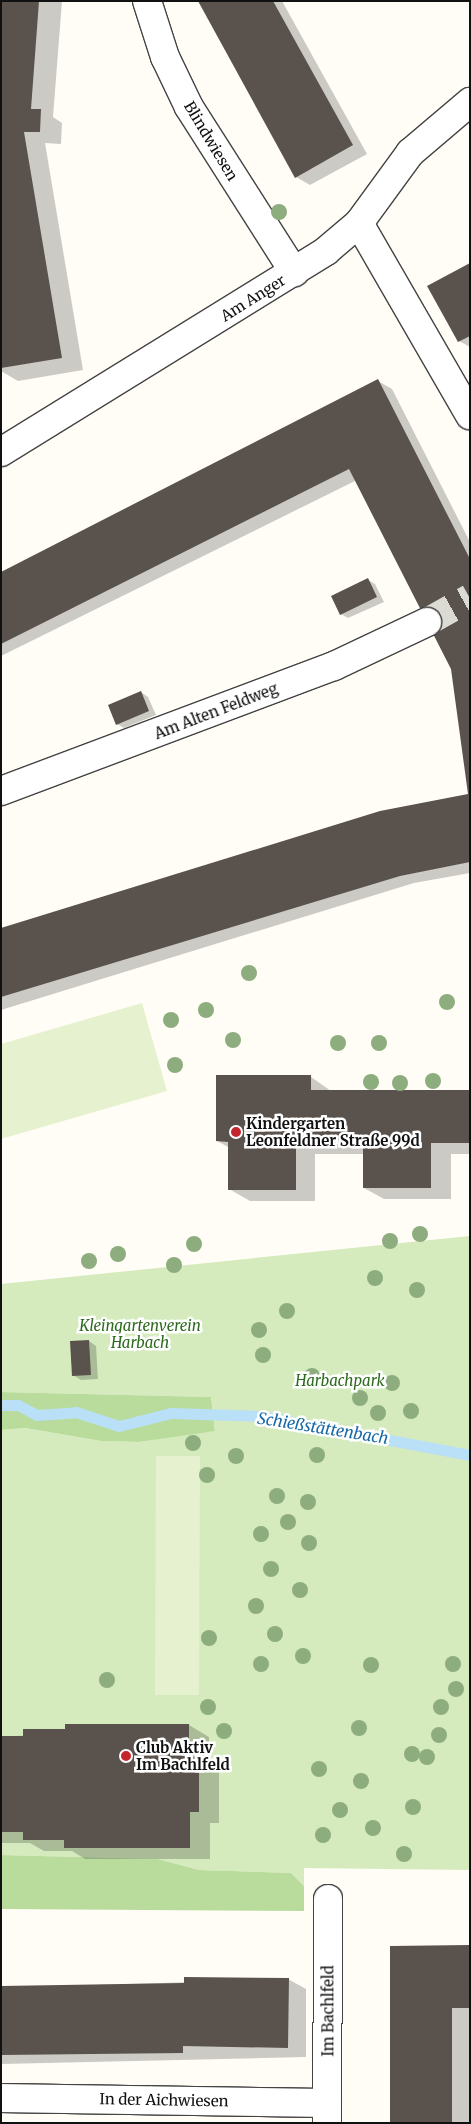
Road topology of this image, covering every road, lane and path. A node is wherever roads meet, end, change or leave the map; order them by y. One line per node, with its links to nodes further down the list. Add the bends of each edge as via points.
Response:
1 (147, 1): 4 (street, Blindwiesen, via 164,57 189,106)
2 (470, 102): 3 (street, Am Anger, via 410,152)
3 (359, 223): 4 (street, Am Anger); 5 (street)
4 (294, 272): 6 (street, Am Anger)
5 (470, 415)
6 (1, 452)
7 (427, 622): 8 (street, Am Alten Feldweg, via 334,666)
8 (1, 791)
9 (328, 1899): 11 (street, Im Bachlfeld)
10 (1, 2098): 11 (street, In der Aichwiesen)
11 (327, 2113)

